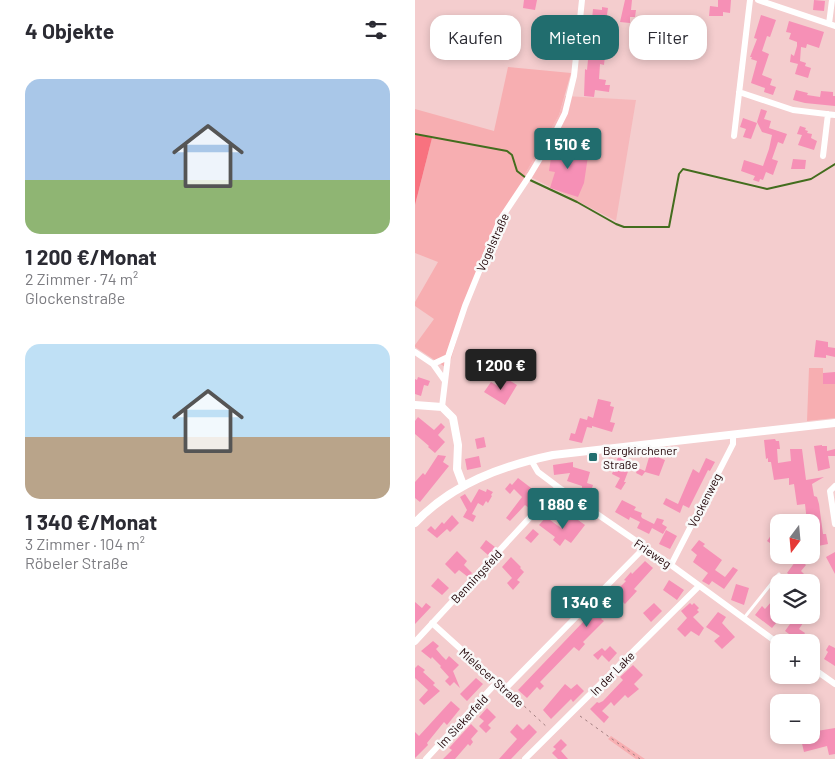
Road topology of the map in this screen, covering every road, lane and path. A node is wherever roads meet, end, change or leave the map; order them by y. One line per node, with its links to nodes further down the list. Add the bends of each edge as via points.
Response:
1 (582, 0): 11 (street, Vogelstraße, via 574,76 565,113 555,135 499,220)
2 (750, 0): 6 (street)
3 (758, 0): 5 (street)
4 (832, 0): 5 (street)
5 (832, 25)
6 (739, 92): 7 (street, via 793,110); 8 (street)
7 (832, 114): 9 (street)
8 (733, 136)
9 (823, 156)
10 (415, 352): 12 (street)
11 (448, 357): 12 (street); 13 (street, Vogelstraße)
12 (433, 364): 13 (street)
13 (445, 382): 15 (street, Vogelstraße)
14 (415, 405): 15 (street)
15 (442, 407): 19 (street, via 453,418 458,445 457,469)
16 (835, 423): 17 (street)
17 (733, 435): 18 (street); 27 (street, Vockenweg, via 733,444)
18 (531, 460): 19 (street); 21 (street, Frieweg, via 538,472)
19 (463, 485): 24 (street, via 443,497)
20 (835, 486): 25 (street, via 831,491)
21 (559, 487): 22 (street, Frieweg); 23 (street, Benningsfeld)
22 (575, 499): 23 (lane, via 561,516 547,514); 26 (street, Frieweg)
23 (539, 508): 31 (street, Benningsfeld)
24 (415, 523)
25 (835, 524)
26 (644, 548): 27 (street, Frieweg); 37 (street)
27 (671, 565): 29 (street, Frieweg)
28 (770, 585): 30 (lane)
29 (699, 586): 30 (street, Frieweg); 38 (street, In der Lake)
30 (744, 618): 32 (street, Frieweg)
31 (433, 623): 33 (street, Benningsfeld); 35 (street, Mielecer Straße)
32 (770, 637)
33 (415, 642)
34 (820, 673): 36 (street)
35 (497, 682): 37 (street, Mielecer Straße); 40 (street, Im Siekerfeld)
36 (835, 684)
37 (505, 689): 39 (path, Mielecer Straße)
38 (573, 711): 39 (street, In der Lake); 42 (path)
39 (552, 732): 41 (street, In der Lake)
40 (426, 759)
41 (525, 759)
42 (640, 759)

